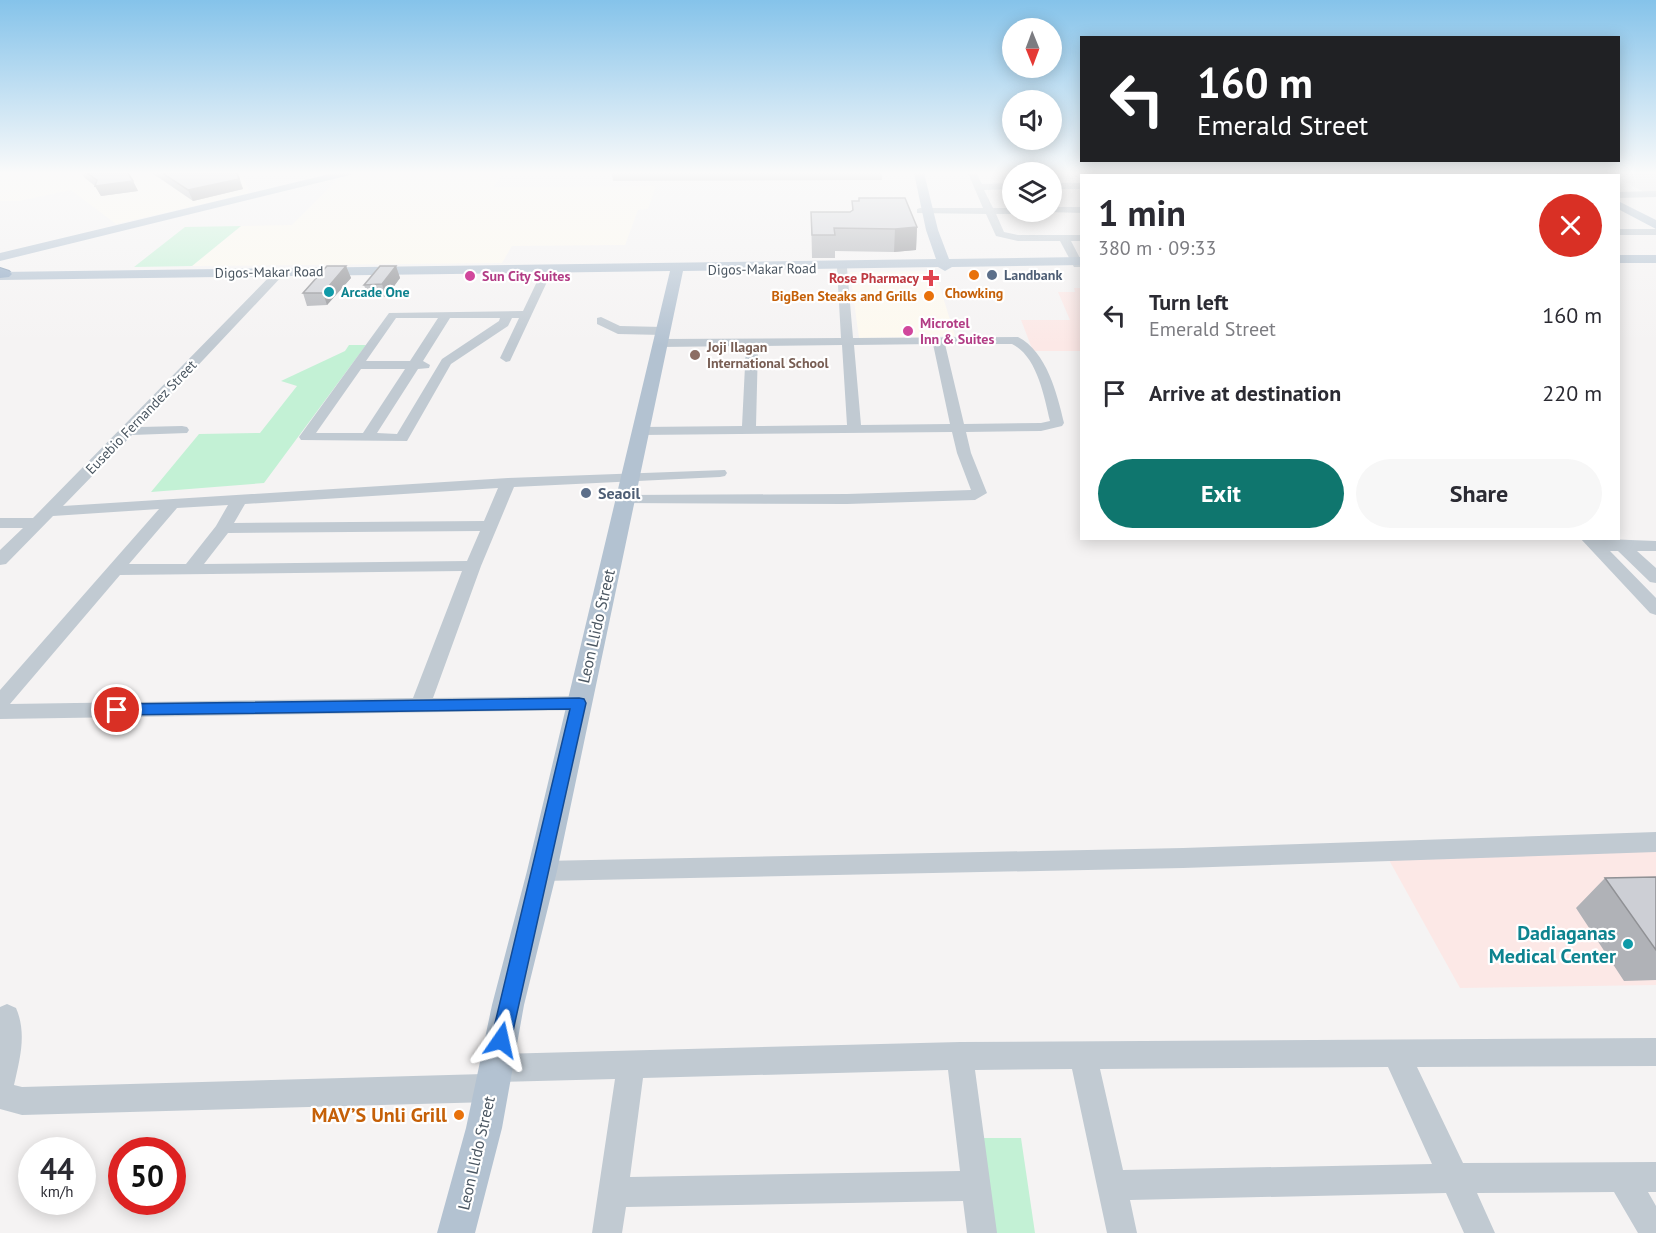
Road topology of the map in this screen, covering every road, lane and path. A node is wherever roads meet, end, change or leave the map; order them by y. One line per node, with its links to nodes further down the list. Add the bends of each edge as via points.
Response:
1 (101, 231): 9 (main road)
2 (929, 231): 8 (main road)
3 (998, 231): 6 (street, via 1012,237)
4 (1620, 232): 5 (street)
5 (1656, 232)
6 (1064, 238): 7 (street); 14 (street)
7 (1080, 238)
8 (932, 243): 12 (main road); 13 (main road); 15 (main road)
9 (0, 255)
10 (1620, 257): 11 (main road)
11 (1656, 257)
12 (906, 262): 15 (main road, Digos-Makar Road); 16 (main road, Digos-Makar Road)
13 (972, 262): 14 (main road, Digos-Makar Road); 15 (main road, Digos-Makar Road)
14 (1079, 263): 15 (main road, Digos-Makar Road)
15 (939, 264): 17 (main road, Digos-Makar Road)
16 (678, 267): 17 (main road, Digos-Makar Road); 18 (main road, Digos-Makar Road); 25 (main road, Leon Llido Street)
17 (842, 268): 27 (street)
18 (548, 269): 19 (main road, Digos-Makar Road); 22 (street)
19 (280, 272): 20 (main road, Digos-Makar Road); 37 (street, Eusebio Fernandez Street)
20 (1, 274)
21 (446, 315): 23 (street); 31 (street, via 393,315); 32 (street)
22 (524, 318): 23 (street); 29 (street)
23 (506, 319): 30 (street)
24 (601, 321): 25 (street, via 618,330)
25 (661, 337): 28 (street); 38 (main road, Leon Llido Street)
26 (938, 341): 27 (street); 33 (street); 33 (street, via 1023,342 1043,378 1057,423 1041,427)
27 (849, 342): 28 (street); 34 (street)
28 (752, 343): 36 (street)
29 (506, 358)
30 (444, 364): 32 (street); 39 (street, via 402,438)
31 (357, 365): 32 (street); 39 (street, via 306,437)
32 (414, 365): 39 (street)
33 (959, 428): 34 (street); 42 (street, via 967,464 978,488 975,495 847,499)
34 (854, 429): 36 (street)
35 (182, 430): 37 (street)
36 (749, 430): 38 (street)
37 (128, 431): 45 (street, Eusebio Fernandez Street)
38 (641, 431): 42 (main road, Leon Llido Street)
39 (368, 437)
40 (720, 473): 42 (street)
41 (508, 483): 42 (street); 43 (street); 48 (street)
42 (628, 488): 60 (main road, Leon Llido Street)
43 (239, 500): 44 (street); 49 (street)
44 (173, 503): 45 (street); 56 (street)
45 (51, 511): 47 (street, Eusebio Fernandez Street)
46 (0, 523): 47 (street)
47 (38, 523): 53 (street, Eusebio Fernandez Street)
48 (489, 526): 49 (street); 54 (street)
49 (223, 528): 55 (street)
50 (1592, 542): 51 (street); 58 (street)
51 (1622, 546): 52 (street); 57 (street)
52 (1656, 546)
53 (0, 560)
54 (473, 566): 55 (street); 61 (street)
55 (191, 569): 56 (street)
56 (116, 570): 59 (street)
57 (1656, 578)
58 (1656, 609)
59 (0, 703)
60 (579, 703): 61 (street); 64 (main road, Leon Llido Street)
61 (420, 705): 62 (street)
62 (0, 711)
63 (1656, 842): 64 (street, via 1183,858)
64 (542, 871): 71 (main road, Leon Llido Street)
65 (7, 1017): 72 (street, via 9,1046)
66 (1656, 1052): 67 (street)
67 (1396, 1053): 69 (street); 76 (street)
68 (960, 1056): 69 (street); 70 (street); 78 (street)
69 (1083, 1056): 77 (street)
70 (631, 1064): 71 (street); 79 (street)
71 (493, 1078): 73 (street, via 56,1101 22,1101); 80 (main road, Leon Llido Street)
72 (0, 1086)
73 (0, 1092)
74 (1623, 1177): 75 (street); 76 (street); 85 (street)
75 (1656, 1177)
76 (1454, 1178): 77 (street); 84 (street)
77 (1112, 1185): 83 (street)
78 (977, 1186): 79 (street); 82 (street)
79 (613, 1192): 81 (street)
80 (456, 1233)
81 (607, 1233)
82 (982, 1233)
83 (1122, 1233)
84 (1480, 1233)
85 (1654, 1233)

